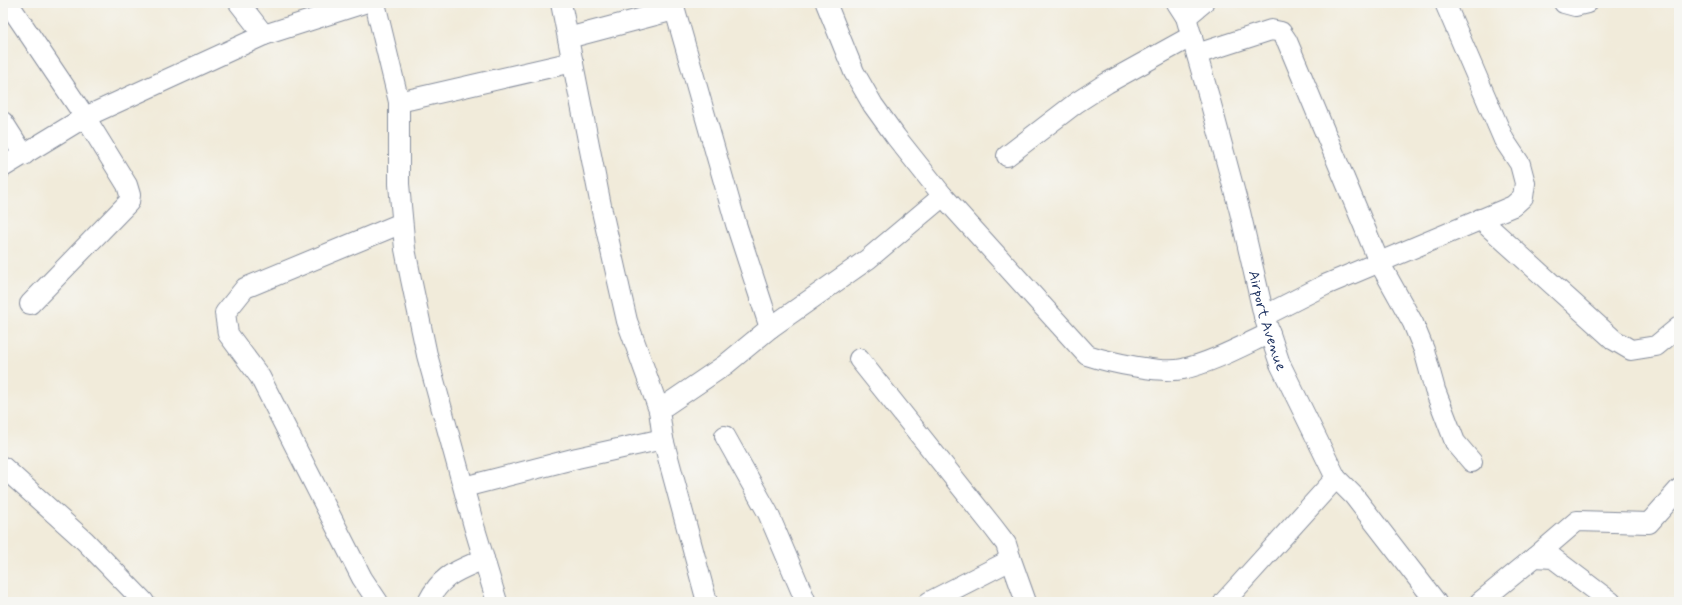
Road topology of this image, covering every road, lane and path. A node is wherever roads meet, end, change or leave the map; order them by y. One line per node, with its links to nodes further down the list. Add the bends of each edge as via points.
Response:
1 (8, 3): 18 (street)
2 (239, 3): 13 (street)
3 (364, 3): 13 (street)
4 (375, 3): 17 (street)
5 (561, 3): 14 (street)
6 (826, 3): 23 (street, via 854,72 873,105)
7 (1203, 3): 12 (street)
8 (1445, 3): 24 (street, via 1504,140 1520,164 1525,183 1523,197 1512,206)
9 (1564, 3): 10 (street, via 1575,6)
10 (1587, 3)
11 (673, 6): 14 (street); 30 (street, via 736,224)
12 (1181, 10): 15 (street, Airport Avenue)
13 (264, 35): 18 (street)
14 (568, 38): 16 (street)
15 (1194, 45): 21 (street, via 1101,87); 26 (street, via 1271,30 1281,32); 28 (street, Airport Avenue, via 1240,212)
16 (573, 62): 17 (street); 32 (street, via 602,211 627,321)
17 (399, 102): 25 (street, via 399,184)
18 (85, 117): 20 (street); 27 (street, via 127,185 129,202)
19 (3, 122): 20 (street)
20 (24, 154): 22 (street)
21 (1007, 156)
22 (3, 167)
23 (943, 196): 28 (street, via 1087,355 1109,362 1181,370 1203,364); 30 (street, via 868,259)
24 (1480, 219): 26 (street); 29 (street, via 1614,340 1631,350 1656,346)
25 (402, 223): 38 (street, via 427,355); 45 (street, via 245,288 225,313 228,334 260,377 362,578)
26 (1379, 262): 28 (street, via 1325,285); 35 (street, via 1413,323 1455,442)
27 (30, 304)
28 (1267, 324): 37 (street, Airport Avenue, via 1280,364)
29 (1679, 327)
30 (770, 328): 32 (street, via 725,365)
31 (859, 359): 40 (street, via 1006,544)
32 (659, 410): 34 (street)
33 (725, 436): 49 (street, via 768,513)
34 (663, 439): 38 (street, via 577,458); 48 (street)
35 (1472, 462)
36 (3, 467): 44 (street, via 85,541)
37 (1336, 478): 52 (street); 53 (street, Airport Avenue, via 1354,496)
38 (464, 488): 42 (street)
39 (1679, 489): 41 (street, via 1649,523 1577,521)
40 (1010, 557): 50 (street, via 1003,564); 51 (street)
41 (1535, 558): 43 (street); 54 (street, via 1553,558)
42 (484, 559): 46 (street, via 450,574 436,587); 47 (street)
43 (1486, 600)
44 (144, 602)
45 (378, 602)
46 (428, 602)
47 (498, 602)
48 (707, 602)
49 (806, 602)
50 (929, 602)
51 (1026, 602)
52 (1224, 602)
53 (1436, 602)
54 (1611, 602)

